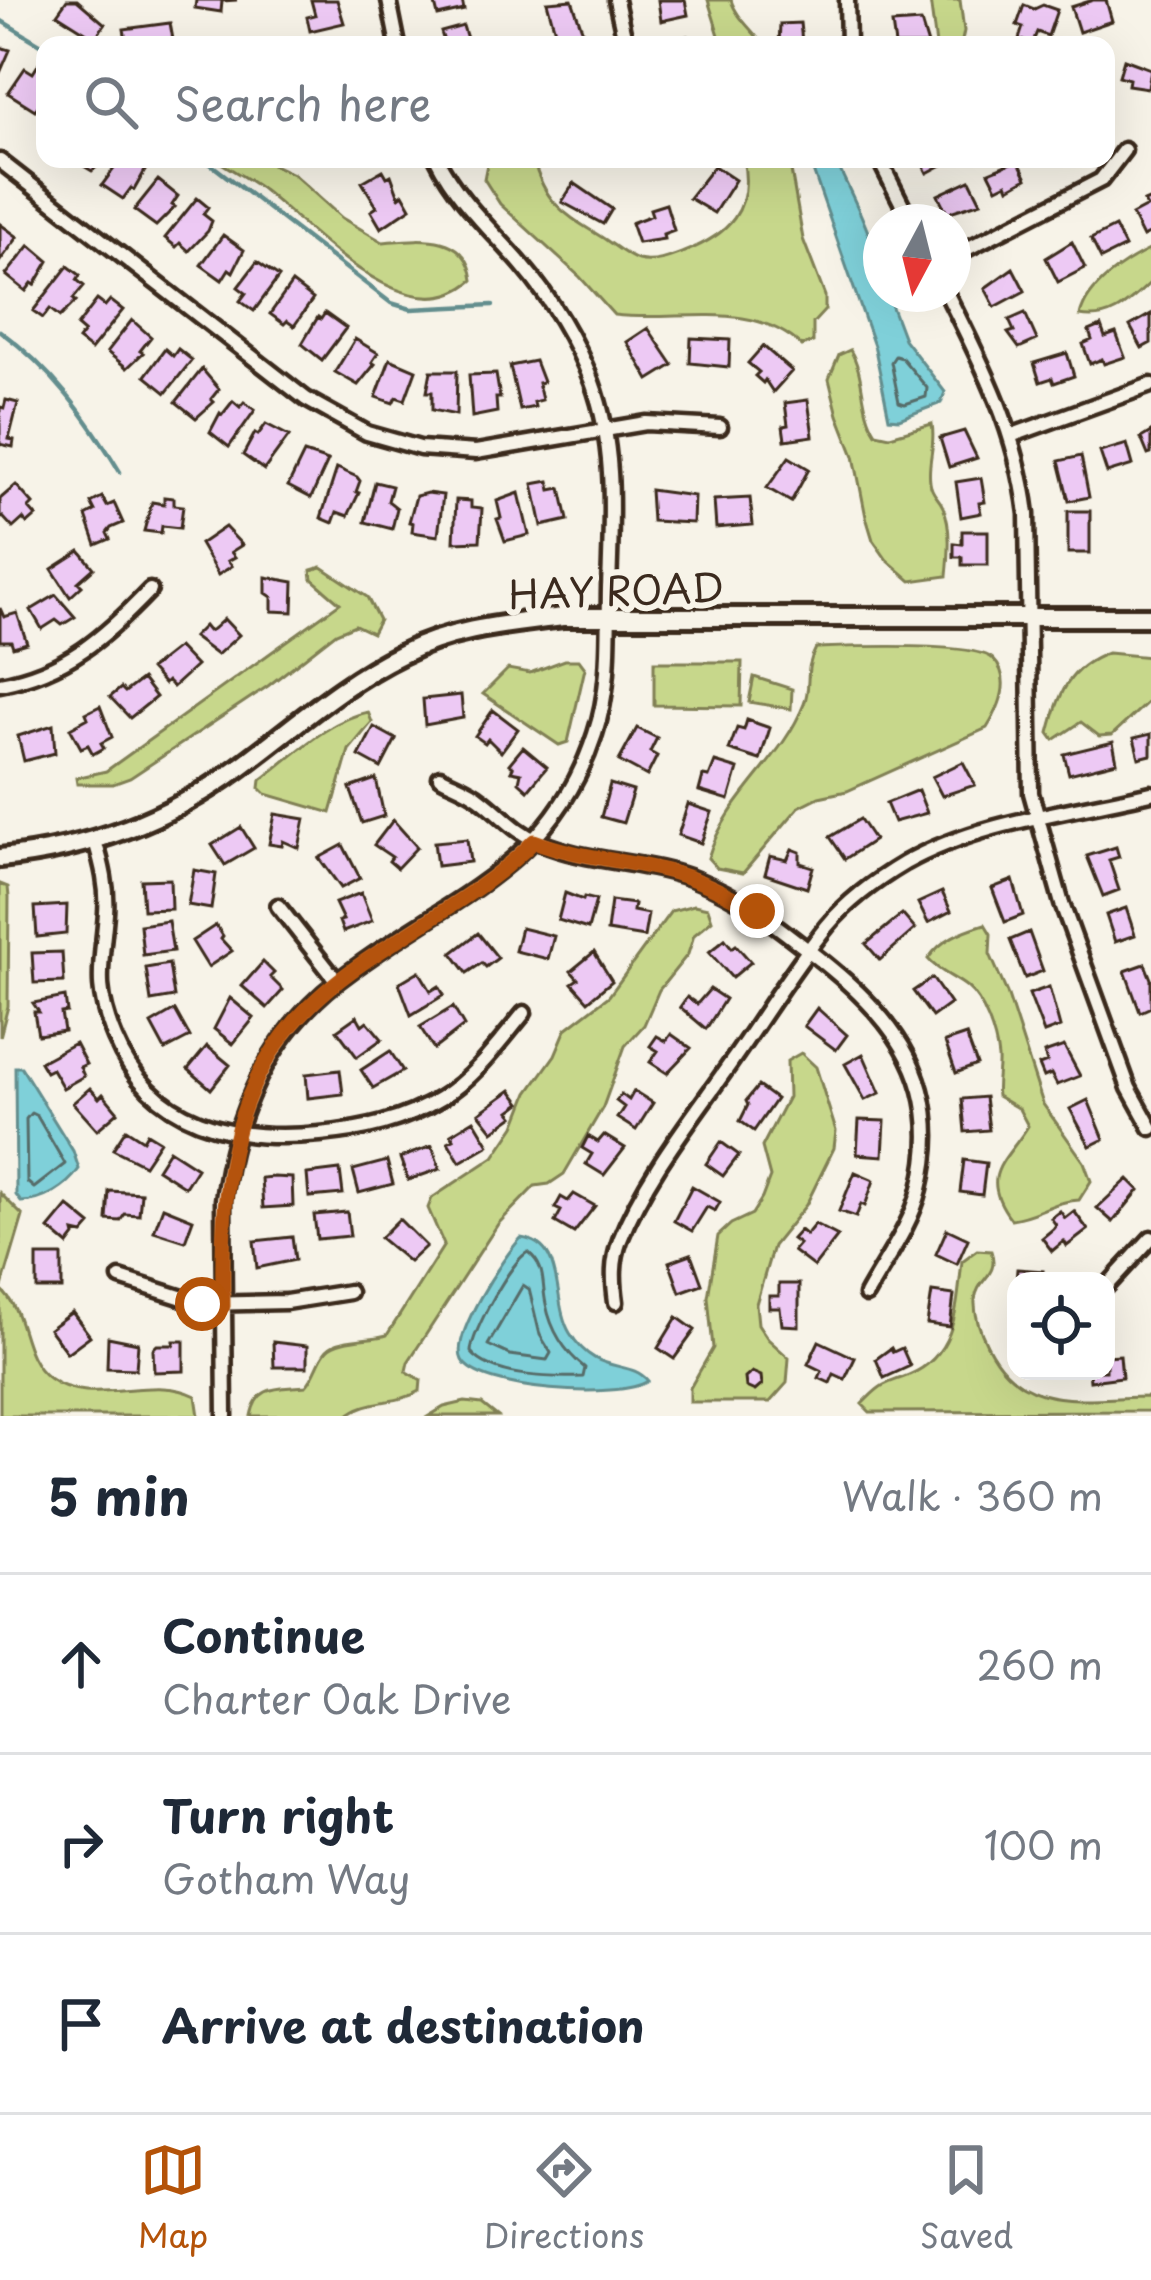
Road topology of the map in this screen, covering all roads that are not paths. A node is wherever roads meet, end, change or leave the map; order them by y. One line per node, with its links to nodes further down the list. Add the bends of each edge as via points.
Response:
1 (389, 0): 4 (street)
2 (616, 0): 5 (street)
3 (847, 0): 6 (street)
4 (396, 36)
5 (624, 36)
6 (848, 36)
7 (1124, 150): 9 (street)
8 (0, 160): 18 (street, via 306,399 354,427 448,451)
9 (1115, 162)
10 (443, 168): 18 (street, via 562,319)
11 (884, 168): 13 (street)
12 (1110, 168): 14 (street)
13 (902, 204)
14 (971, 247)
15 (956, 312): 19 (street)
16 (1151, 385): 19 (street)
17 (720, 428): 18 (street, via 660,423)
18 (605, 430): 21 (street)
19 (1012, 435): 23 (street, via 1027,514)
20 (150, 590): 24 (street, via 88,650 53,670)
21 (609, 616): 23 (street, HAY ROAD); 28 (street, HAY ROAD, via 492,626 405,652 330,695 167,813); 29 (street, via 608,677 595,735)
22 (1151, 617): 23 (street, HAY ROAD)
23 (1026, 618): 27 (street)
24 (0, 684)
25 (440, 777): 29 (street)
26 (1151, 793): 27 (street)
27 (1036, 819): 32 (street, via 902,865 850,904); 35 (street, via 1123,1071)
28 (95, 841): 30 (street, HAY ROAD); 36 (street, via 106,889 99,978 123,1055 175,1109)
29 (534, 841): 32 (street, via 696,879); 33 (street, via 483,887)
30 (0, 858)
31 (278, 906): 33 (street)
32 (809, 951): 41 (street, via 893,1029 925,1106 920,1190); 42 (street, via 638,1207 612,1272)
33 (337, 981): 36 (street, via 274,1049)
34 (524, 1013): 36 (street, via 463,1082 406,1116 346,1132)
35 (1151, 1128)
36 (236, 1135): 43 (street, via 223,1200)
37 (1151, 1238): 38 (street)
38 (1115, 1277)
39 (119, 1278): 43 (street)
40 (350, 1292): 43 (street)
41 (866, 1295)
42 (616, 1302)
43 (223, 1306): 44 (street)
44 (225, 1416)

